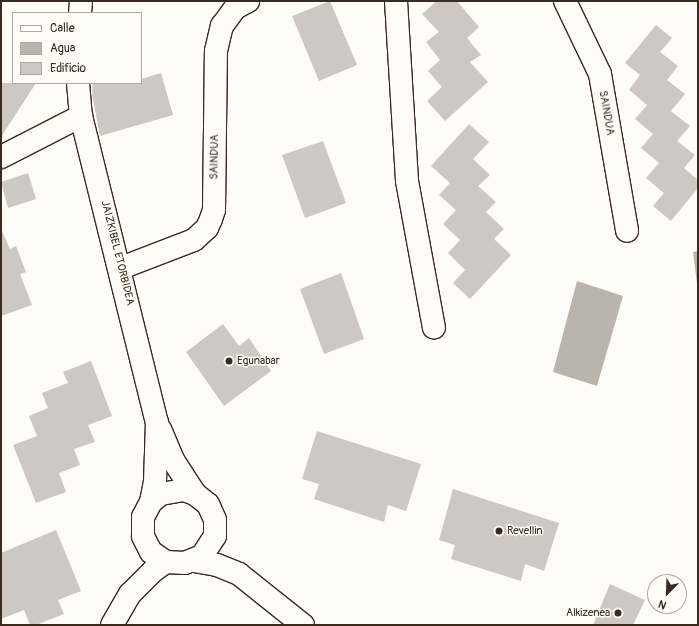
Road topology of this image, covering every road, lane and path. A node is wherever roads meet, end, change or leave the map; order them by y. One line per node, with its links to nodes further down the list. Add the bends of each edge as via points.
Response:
1 (81, 1): 5 (street)
2 (248, 1): 10 (street, SAINDUA, via 235,8 222,26 216,51 214,210 207,228 194,240)
3 (396, 1): 11 (street, via 407,181)
4 (565, 1): 9 (street, SAINDUA, via 600,74)
5 (80, 12)
6 (78, 84): 7 (street, JAIZKIBEL ETORBIDEA)
7 (81, 116): 8 (street); 10 (street, JAIZKIBEL ETORBIDEA)
8 (1, 157)
9 (627, 231)
10 (121, 268): 12 (street, JAIZKIBEL ETORBIDEA)
11 (434, 328)
12 (157, 422): 13 (street, JAIZKIBEL ETORBIDEA, via 173,460); 14 (street, JAIZKIBEL ETORBIDEA)
13 (195, 494): 14 (street, via 184,490 172,491); 15 (street, JAIZKIBEL ETORBIDEA, via 210,508)
14 (151, 502): 17 (street, JAIZKIBEL ETORBIDEA, via 143,518 143,536 151,552)
15 (216, 528): 16 (street, via 210,547); 18 (street, JAIZKIBEL ETORBIDEA)
16 (194, 561): 17 (street, JAIZKIBEL ETORBIDEA, via 185,564); 18 (street, JAIZKIBEL ETORBIDEA, via 217,565)
17 (166, 562): 19 (street, via 130,594)
18 (239, 574): 20 (street, JAIZKIBEL ETORBIDEA)
19 (112, 625)
20 (303, 625)

